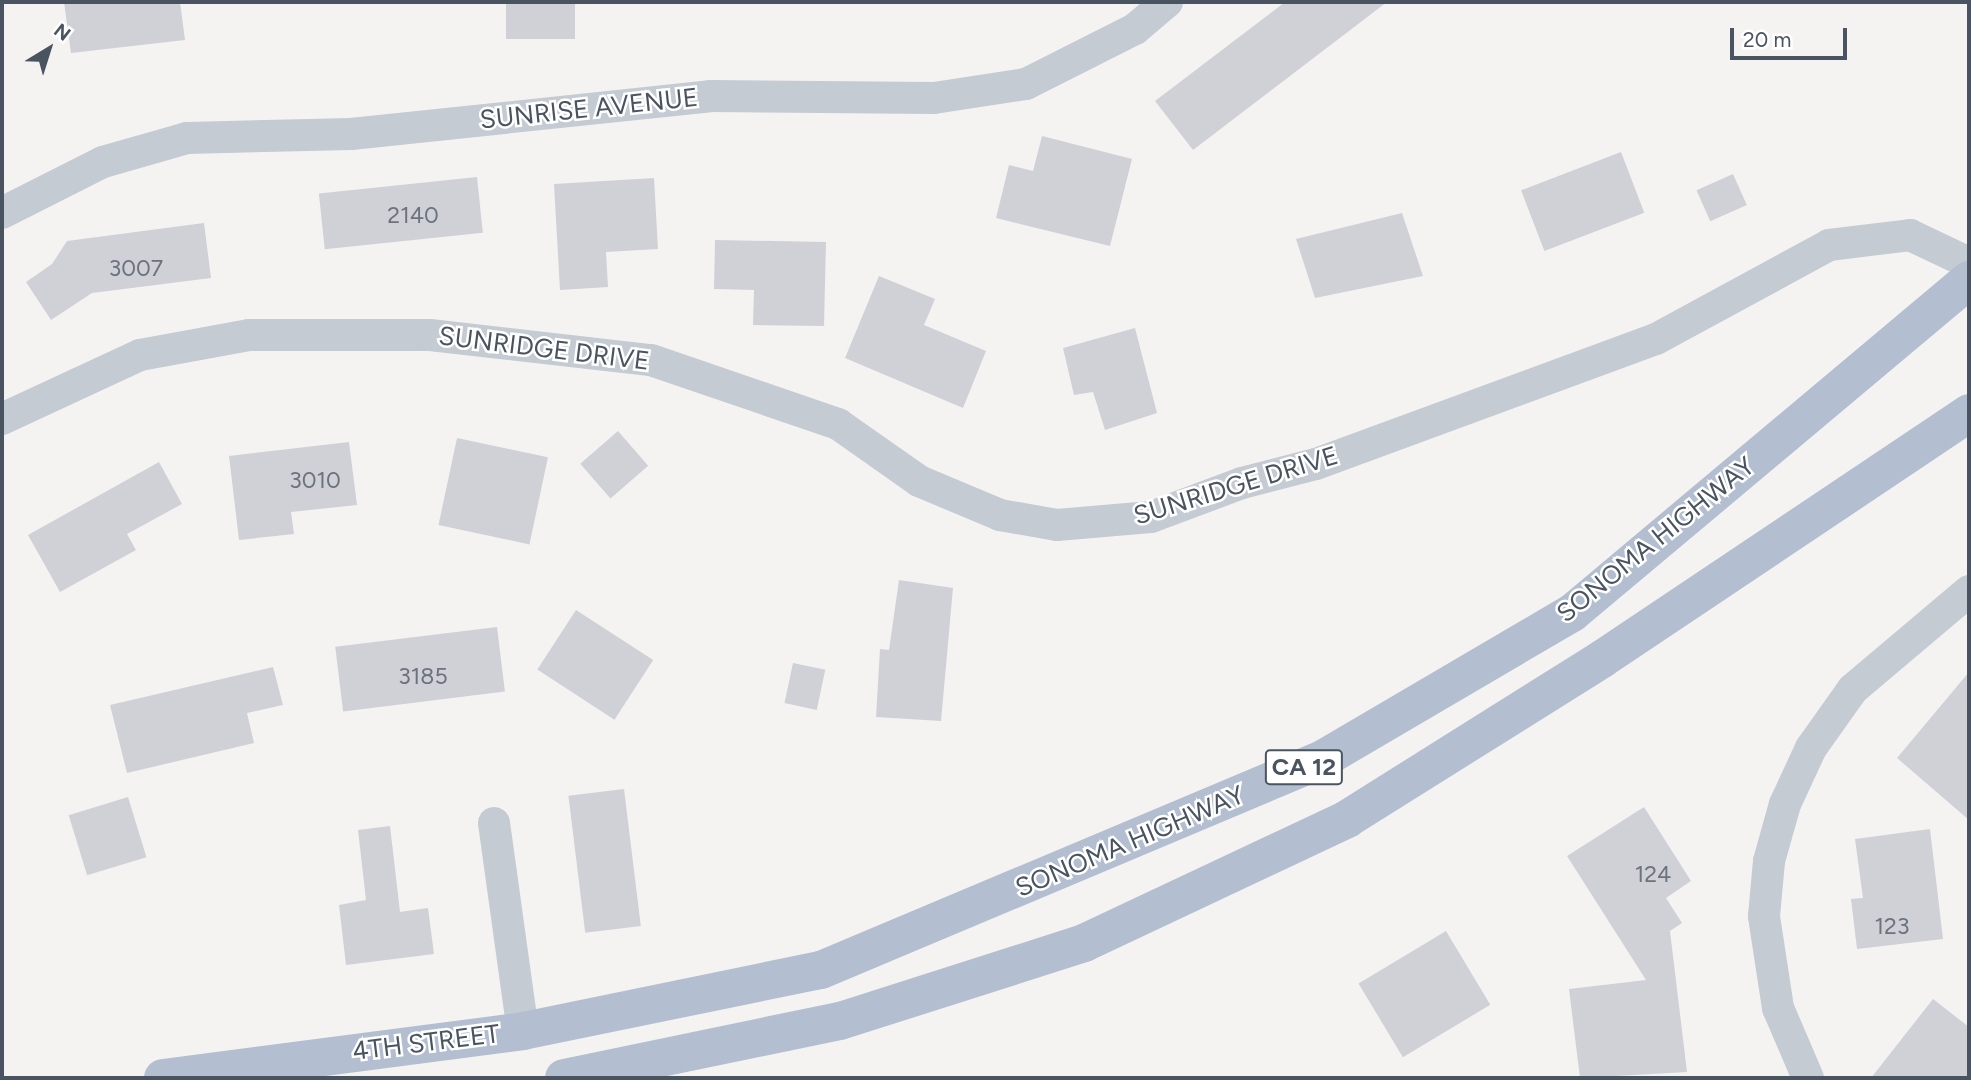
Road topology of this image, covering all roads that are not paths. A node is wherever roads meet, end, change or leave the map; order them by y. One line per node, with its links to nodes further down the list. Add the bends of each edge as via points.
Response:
1 (1167, 2): 2 (street, SUNRISE AVENUE, via 1135,29 1026,84 934,98 710,96 351,134 187,138 103,162)
2 (2, 213)
3 (1969, 263): 6 (street, SUNRIDGE DRIVE, via 1910,235 1829,245 1656,339 1328,460 1242,483 1151,517 1058,525 1000,515 919,481 838,424 651,360 430,335 249,335 140,355)
4 (1969, 280): 9 (main road, SONOMA HIGHWAY / CA 12, via 1572,612 1323,759 821,970)
5 (1969, 414): 11 (main road, CA 12, via 1602,659 1334,825 1084,943 840,1021)
6 (2, 419)
7 (1969, 591): 12 (street, via 1853,690 1811,748 1785,804 1769,861 1763,916 1778,1008)
8 (495, 824): 9 (street)
9 (523, 1031): 10 (main road, 4TH STREET / CA 12)
10 (163, 1078)
11 (564, 1078)
12 (1808, 1078)

